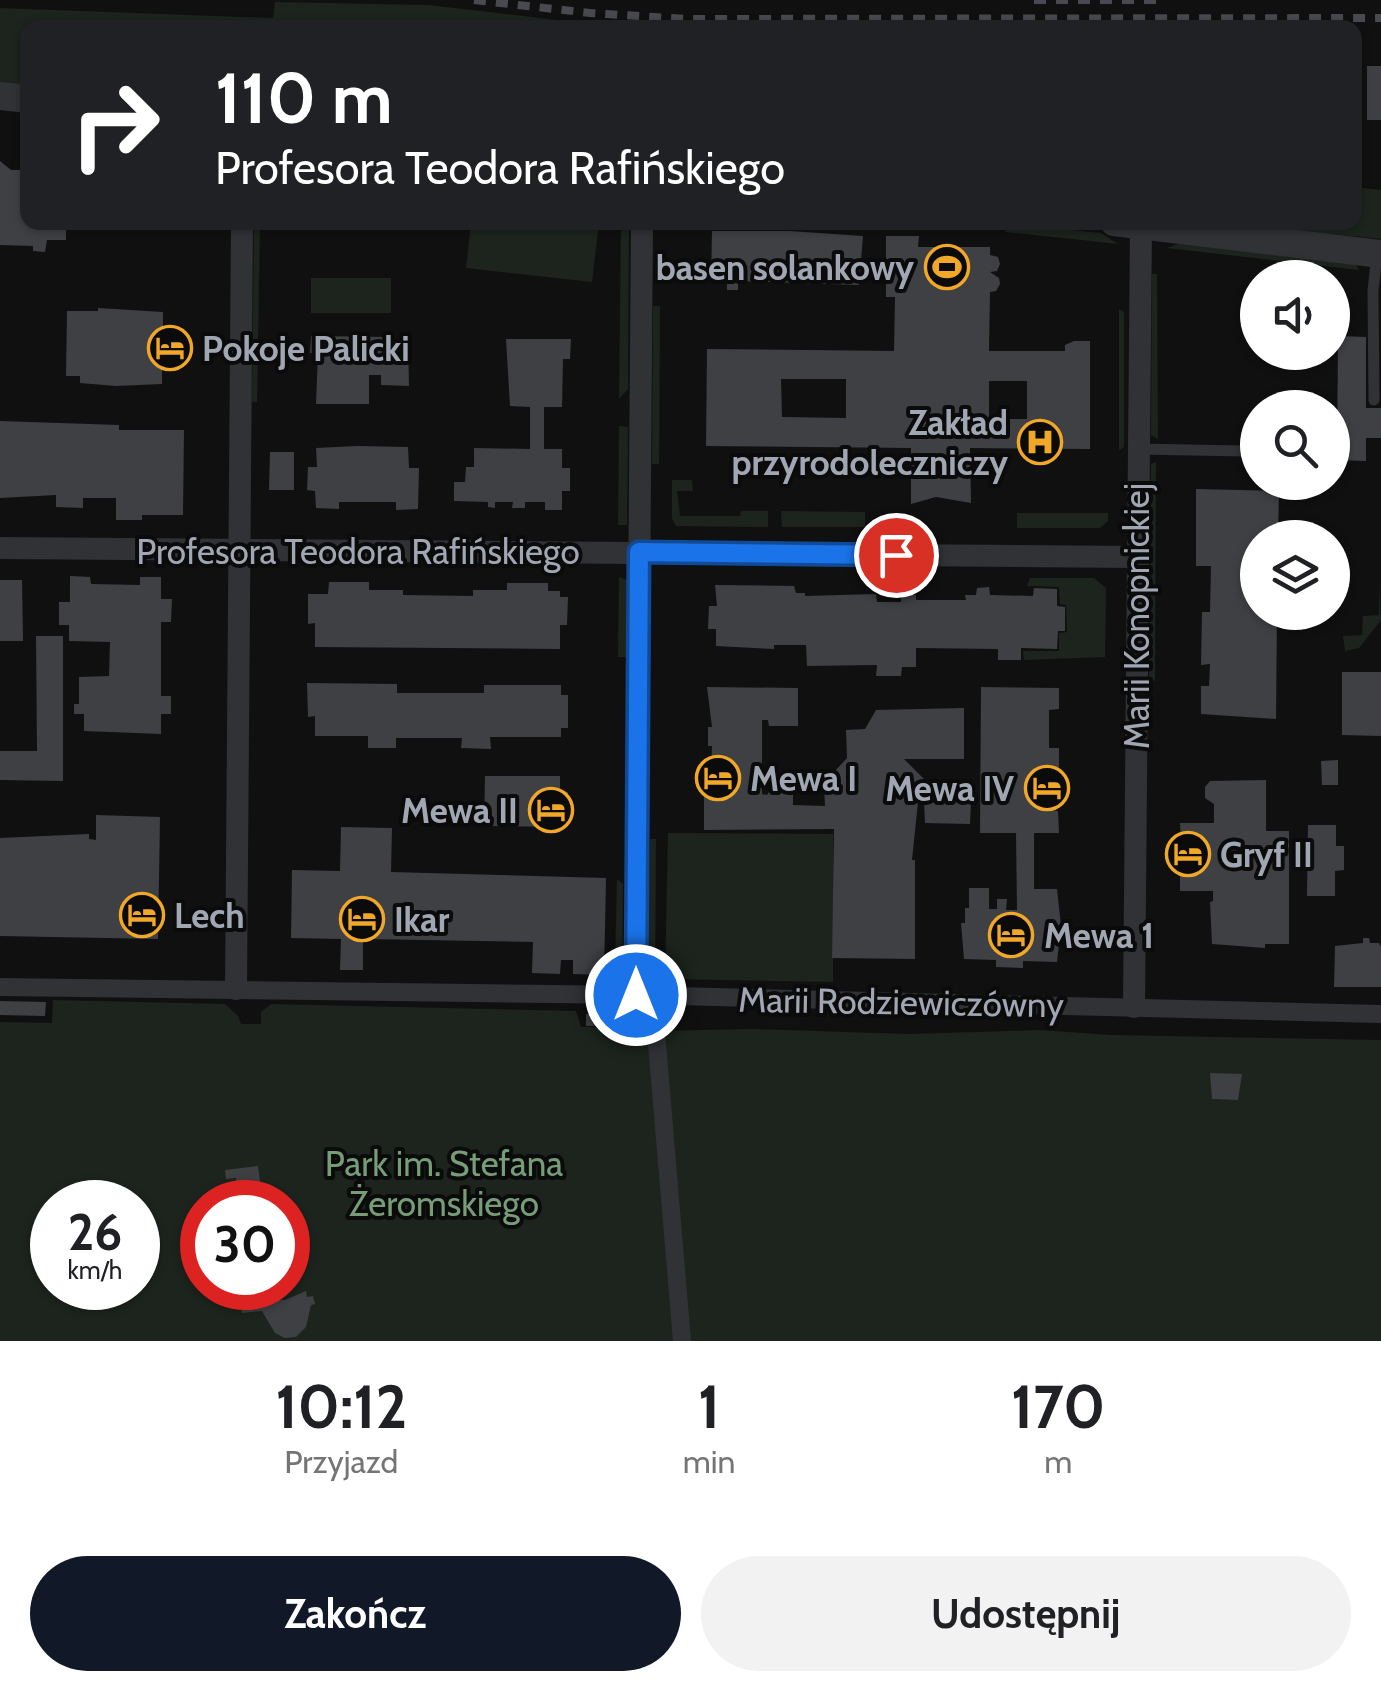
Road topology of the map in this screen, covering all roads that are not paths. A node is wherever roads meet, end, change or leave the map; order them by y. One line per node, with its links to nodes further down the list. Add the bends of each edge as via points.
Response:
1 (242, 230): 10 (street)
2 (642, 230): 11 (street)
3 (1127, 230): 7 (street, Marii Konopnickiej)
4 (1177, 230): 5 (street)
5 (1379, 254): 6 (lane)
6 (1374, 400)
7 (1137, 450): 8 (lane); 12 (street, Marii Konopnickiej)
8 (1240, 450)
9 (0, 548): 10 (street, Profesora Teodora Rafińskiego)
10 (239, 550): 11 (street, Profesora Teodora Rafińskiego); 14 (street)
11 (639, 552): 12 (street, Profesora Teodora Rafińskiego); 15 (street)
12 (1137, 558): 16 (street, Marii Konopnickiej)
13 (0, 987): 14 (street, Marii Rodziewiczówny)
14 (236, 988): 15 (street, Marii Rodziewiczówny)
15 (644, 995): 16 (street, Marii Rodziewiczówny); 18 (street)
16 (1134, 1007): 17 (street, Marii Rodziewiczówny)
17 (1381, 1014)
18 (682, 1341)

